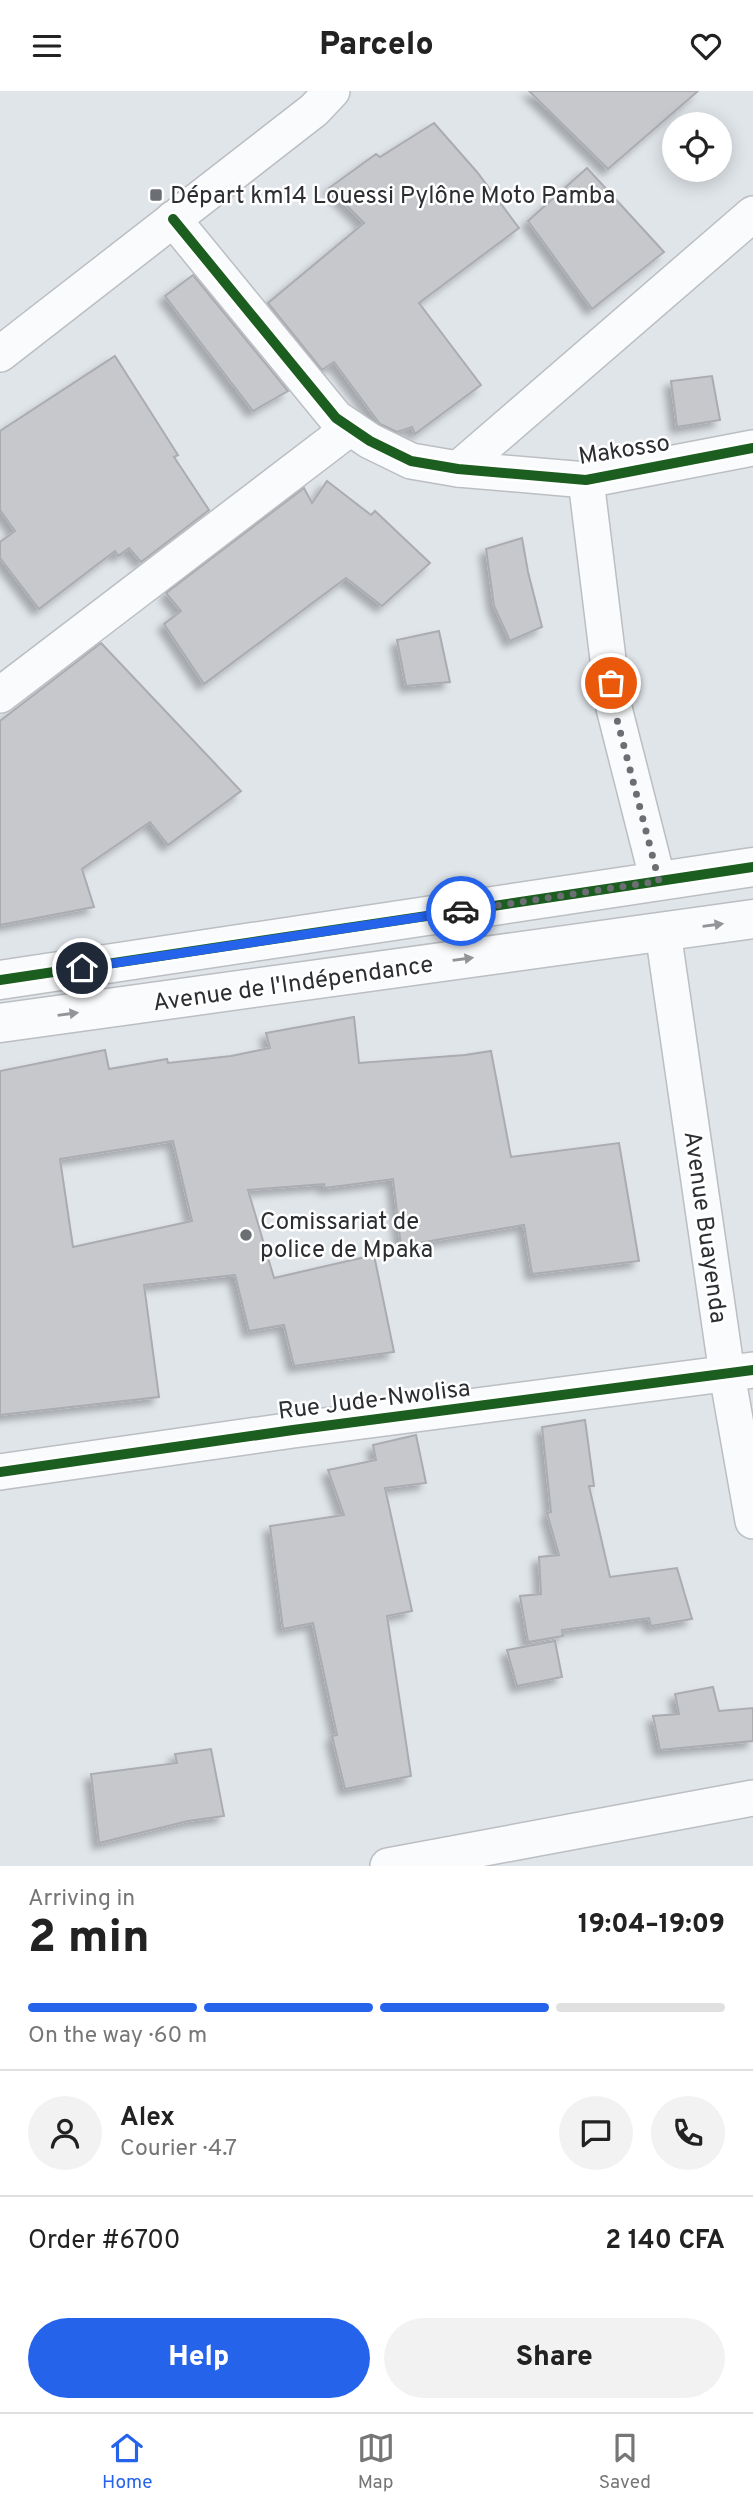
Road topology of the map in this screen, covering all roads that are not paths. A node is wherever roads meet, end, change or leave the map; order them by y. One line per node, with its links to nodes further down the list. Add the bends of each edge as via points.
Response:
1 (332, 91): 3 (street, via 314,110)
2 (753, 214): 7 (street)
3 (173, 219): 4 (street); 5 (street, Makosso, via 336,418)
4 (0, 354)
5 (350, 428): 7 (street, Makosso, via 411,461); 9 (street)
6 (753, 448): 8 (street, Makosso)
7 (458, 469): 8 (street, Makosso)
8 (586, 480): 11 (street, via 614,708)
9 (0, 695)
10 (753, 867): 11 (street, Avenue de l'Indépendance)
11 (659, 881): 14 (street, Avenue de l'Indépendance)
12 (753, 919): 13 (street, Avenue de l'Indépendance, one-way to 12)
13 (663, 932): 15 (street, Avenue de l'Indépendance, one-way to 13); 16 (street, Avenue Buayenda)
14 (0, 980)
15 (0, 1023)
16 (740, 1372): 17 (street, Rue Jude-Nwolisa); 18 (street, Avenue Buayenda)
17 (0, 1472)
18 (753, 1521)
19 (753, 1798): 20 (street)
20 (388, 1866)

